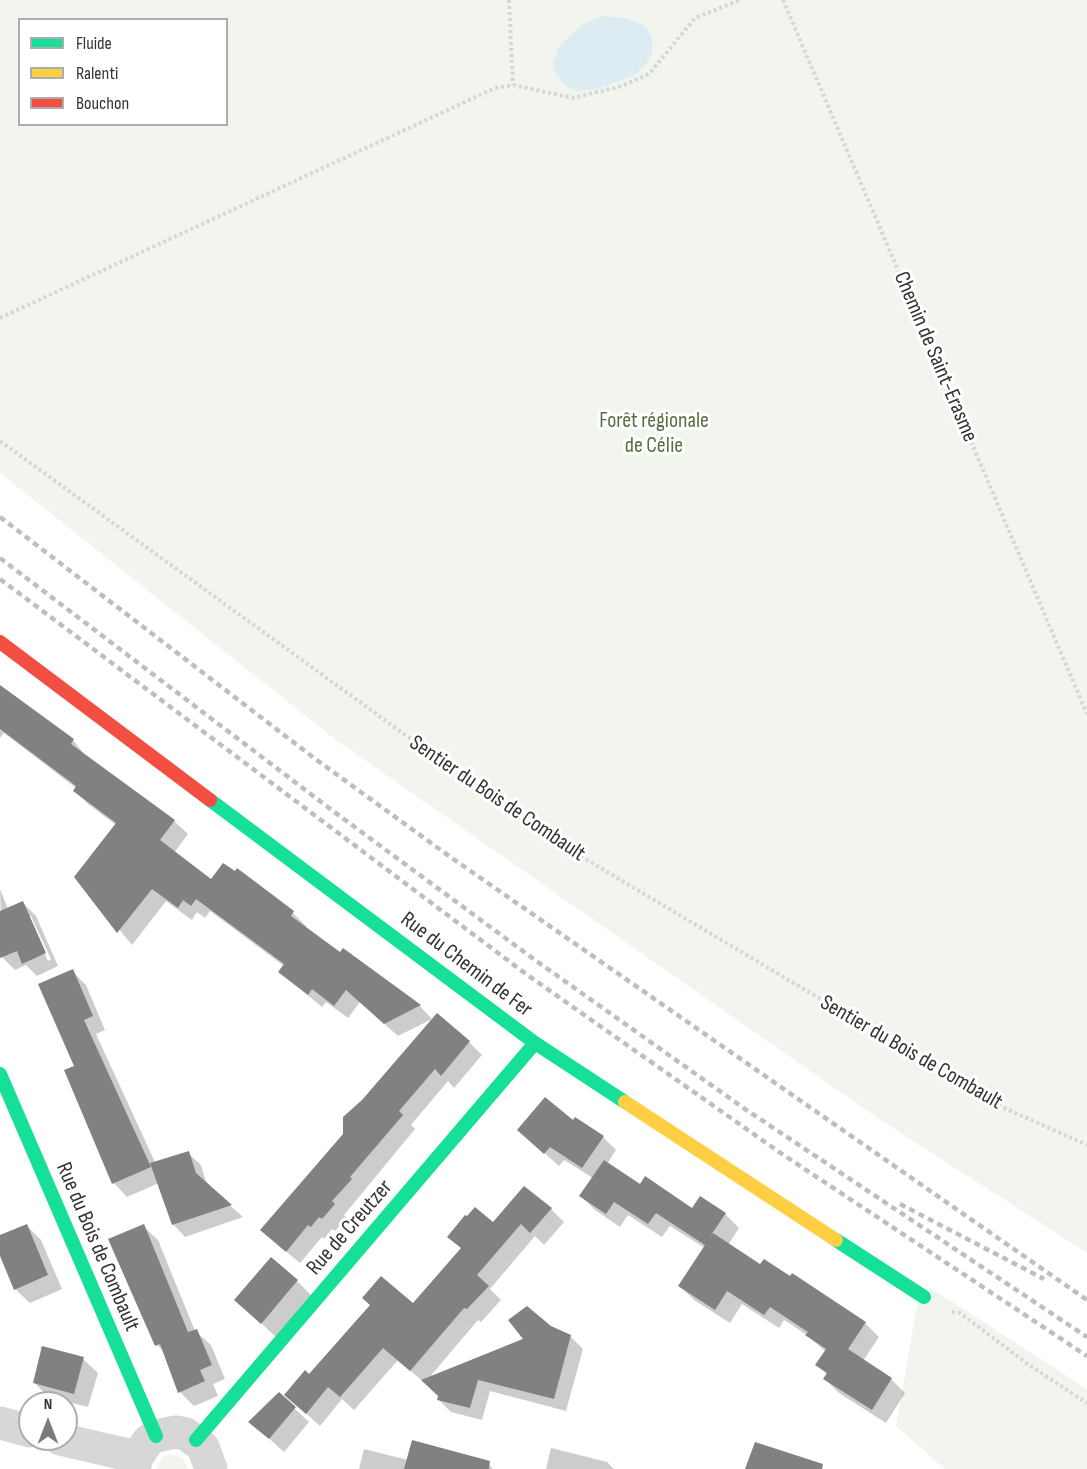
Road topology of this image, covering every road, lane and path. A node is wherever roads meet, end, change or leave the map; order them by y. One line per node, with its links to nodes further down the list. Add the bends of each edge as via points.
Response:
1 (509, 0): 4 (path)
2 (740, 0): 4 (path, via 695,18 649,74 622,87 573,98)
3 (783, 0): 8 (path, Chemin de Saint-Erasme)
4 (513, 85): 5 (path, via 495,88)
5 (0, 318)
6 (0, 441): 11 (path, Sentier du Bois de Combault, via 534,829 1002,1107)
7 (0, 642): 9 (street, Rue du Chemin de Fer)
8 (1087, 714)
9 (536, 1043): 12 (street, Rue du Chemin de Fer); 16 (street, Rue de Creutzer)
10 (0, 1074): 18 (street, Rue du Bois de Combault)
11 (1087, 1145)
12 (924, 1297): 13 (path, via 932,1310 960,1313)
13 (1087, 1403)
14 (0, 1423): 15 (street)
15 (18, 1428)
16 (196, 1440): 18 (street, via 176,1432); 19 (street)
17 (78, 1442): 18 (street)
18 (142, 1454)
19 (211, 1469)

